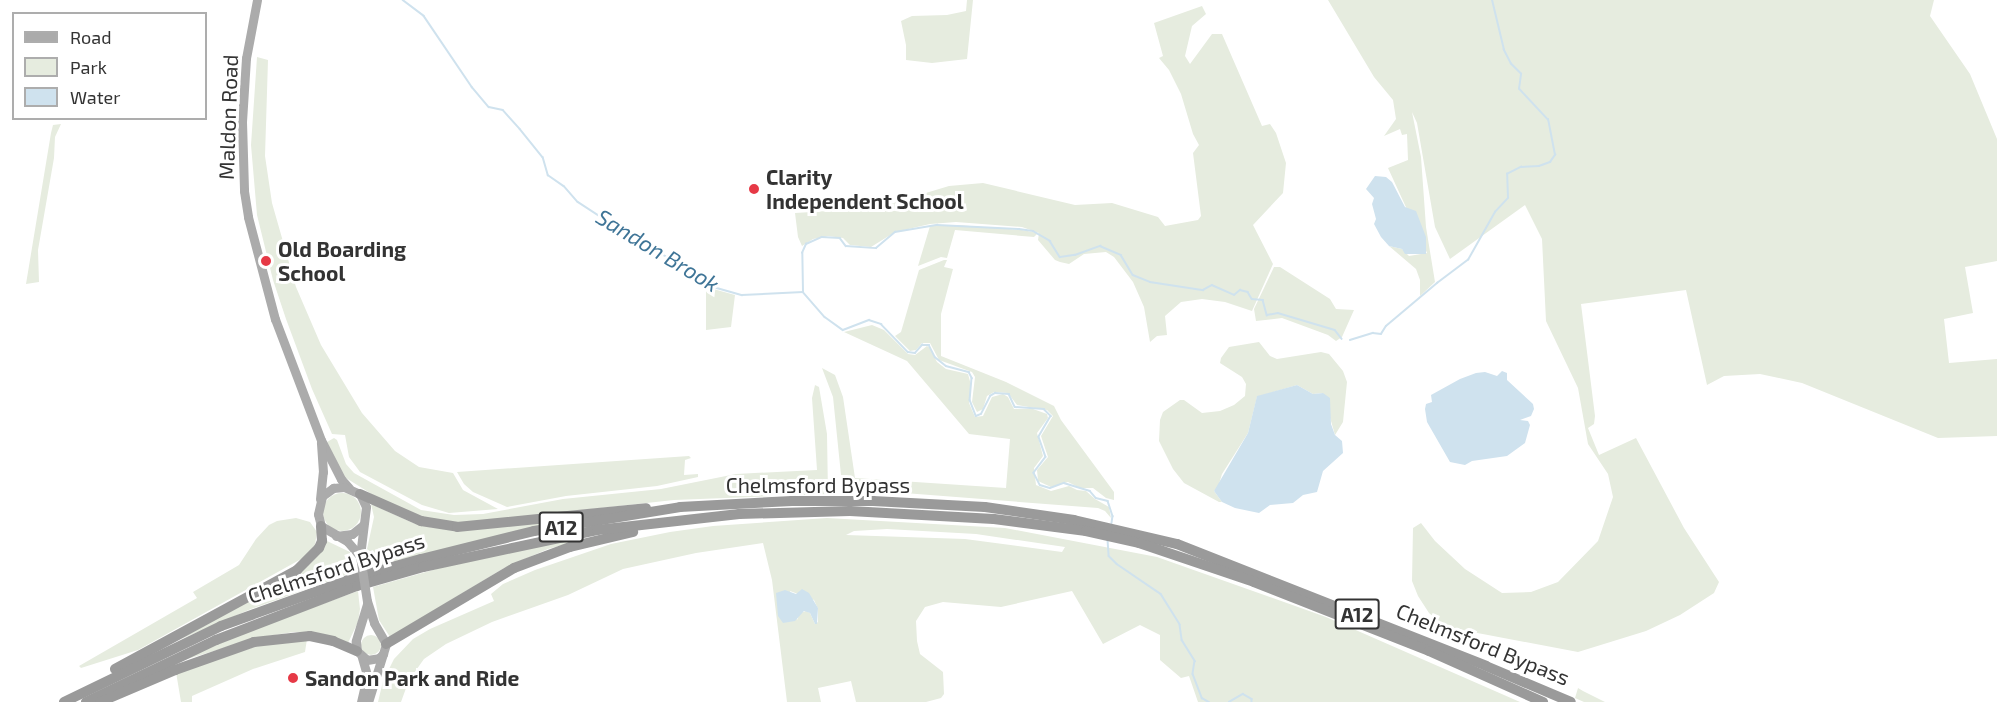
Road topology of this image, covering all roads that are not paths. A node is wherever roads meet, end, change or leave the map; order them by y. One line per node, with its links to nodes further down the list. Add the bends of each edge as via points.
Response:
1 (257, 0): 2 (main road, Maldon Road, via 246,58 242,122 244,191 275,319)
2 (321, 440): 3 (main road, Maldon Road, via 340,479); 5 (main road, Maldon Road)
3 (349, 488): 4 (main road); 5 (main road, via 333,488)
4 (360, 494): 6 (highway, A12, via 422,521 457,527 633,508); 8 (main road, via 366,507)
5 (321, 499): 9 (main road)
6 (680, 507): 10 (highway, Chelmsford Bypass / A12, via 873,501 985,507); 19 (highway, Chelmsford Bypass / A12, via 534,531 356,577 221,626)
7 (692, 518): 10 (highway, Chelmsford Bypass / A12, via 850,511); 17 (highway, A12, via 540,556 468,593); 20 (highway, Chelmsford Bypass / A12, via 528,543 357,586 216,640)
8 (363, 525): 11 (main road, via 352,534); 13 (main road)
9 (321, 526): 11 (main road); 19 (highway, A12, via 319,548 297,570 110,672)
10 (1086, 527): 12 (highway, Chelmsford Bypass / A12)
11 (336, 536): 13 (main road)
12 (1140, 539): 24 (highway, Chelmsford Bypass / A12, via 1429,651); 25 (highway, Chelmsford Bypass / A12, via 1177,544 1252,572)
13 (360, 556): 14 (main road, bridge)
14 (367, 602): 15 (main road); 16 (main road)
15 (381, 633): 16 (main road, via 369,629); 17 (main road)
16 (357, 636): 18 (main road)
17 (385, 649): 18 (main road, via 373,660); 23 (main road)
18 (359, 654): 21 (highway, via 333,641 310,636 254,642); 22 (main road, via 367,675)
19 (64, 702)
20 (86, 702)
21 (100, 702)
22 (361, 702)
23 (368, 702)
24 (1543, 702)
25 (1570, 702)

